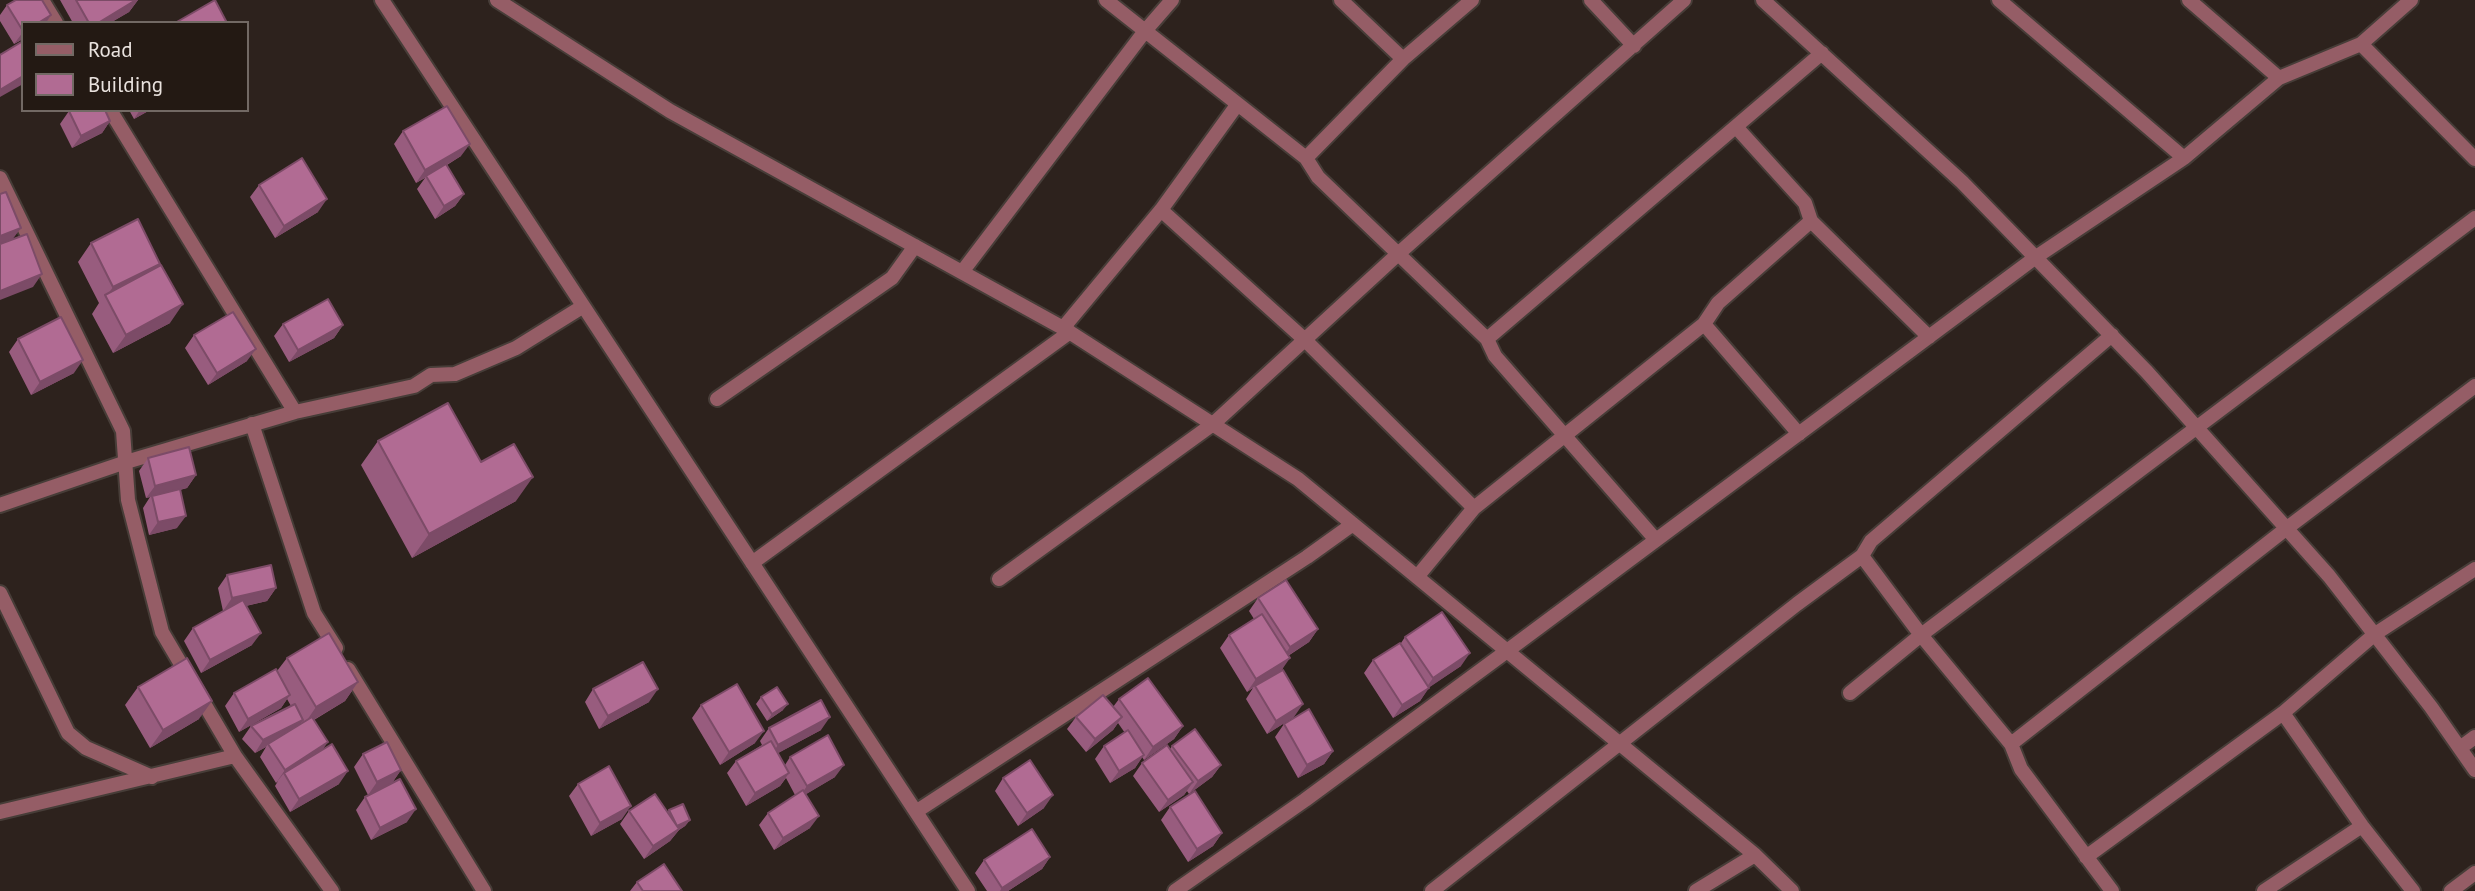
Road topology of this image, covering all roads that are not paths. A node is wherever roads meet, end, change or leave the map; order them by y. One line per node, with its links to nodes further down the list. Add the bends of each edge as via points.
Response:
1 (42, 0): 14 (street)
2 (382, 0): 35 (street)
3 (497, 0): 31 (street, via 670,111)
4 (1106, 0): 15 (street)
5 (1172, 0): 15 (street)
6 (1341, 0): 19 (street)
7 (1472, 0): 19 (street)
8 (1591, 0): 17 (street)
9 (1684, 0): 17 (street)
10 (1763, 0): 18 (street)
11 (1999, 0): 25 (street)
12 (2189, 0): 20 (street)
13 (2411, 0): 16 (street)
14 (55, 21)
15 (1145, 31): 21 (street); 34 (street)
16 (2361, 44): 20 (street); 26 (street)
17 (1634, 46): 32 (street)
18 (1822, 54): 23 (street); 33 (street)
19 (1403, 59): 24 (street)
20 (2279, 78): 25 (street)
21 (1237, 105): 24 (street); 28 (street)
22 (111, 112): 44 (street)
23 (1737, 128): 30 (street, via 1805,203); 41 (street)
24 (1306, 158): 32 (street, via 1318,177)
25 (2184, 158): 33 (street)
26 (2475, 159)
27 (0, 178): 50 (street, via 123,431)
28 (1161, 210): 37 (street); 40 (street)
29 (2475, 218): 47 (street)
30 (1811, 221): 36 (street, via 1718,303); 39 (street)
31 (915, 246): 34 (street); 43 (street, via 892,278)
32 (1398, 254): 40 (street); 41 (street)
33 (2036, 257): 38 (street); 39 (street)
34 (962, 272): 37 (street)
35 (582, 307): 44 (street, via 516,348 455,374 431,375 414,386); 57 (street)
36 (1704, 324): 48 (street); 49 (street)
37 (1067, 330): 45 (street); 57 (street)
38 (2112, 335): 47 (street); 56 (street, via 1871,541)
39 (1930, 337): 48 (street)
40 (1304, 339): 45 (street); 52 (street)
41 (1487, 339): 49 (street, via 1495,356)
42 (2475, 386): 54 (street)
43 (717, 399)
44 (295, 412): 46 (street)
45 (1213, 424): 53 (street, via 1298,479); 60 (street)
46 (252, 425): 50 (street); 81 (street, via 314,613)
47 (2196, 427): 54 (street); 63 (street)
48 (1799, 434): 55 (street)
49 (1565, 437): 52 (street); 55 (street)
50 (126, 462): 51 (street); 71 (street, via 128,500 162,632)
51 (0, 505)
52 (1474, 508): 59 (street)
53 (1353, 524): 59 (street); 74 (street)
54 (2287, 528): 62 (street); 69 (street)
55 (1656, 540): 64 (street)
56 (1862, 556): 63 (street); 68 (street)
57 (752, 563): 74 (street)
58 (2475, 569): 62 (street)
59 (1417, 577): 64 (street)
60 (999, 579)
61 (0, 593): 73 (street, via 68,733 86,748)
62 (2375, 634): 66 (street); 70 (street)
63 (1921, 635): 65 (street); 69 (street)
64 (1507, 651): 68 (street); 83 (street)
65 (1850, 693)
66 (2283, 713): 76 (street); 78 (street)
67 (2475, 737): 70 (street)
68 (1620, 744): 77 (street); 84 (street)
69 (2011, 744): 78 (street, via 2021,769)
70 (2460, 748): 72 (street)
71 (235, 756): 73 (street); 80 (street)
72 (2475, 771)
73 (152, 776): 75 (street)
74 (917, 811): 82 (street)
75 (0, 812)
76 (2362, 826): 88 (street); 89 (street)
77 (1755, 855): 85 (street); 86 (street)
78 (2086, 857): 87 (street)
79 (2475, 873): 90 (street)
80 (332, 891)
81 (484, 891)
82 (968, 891)
83 (1175, 891)
84 (1432, 891)
85 (1696, 891)
86 (1792, 891)
87 (2112, 891)
88 (2264, 891)
89 (2413, 891)
90 (2451, 891)

